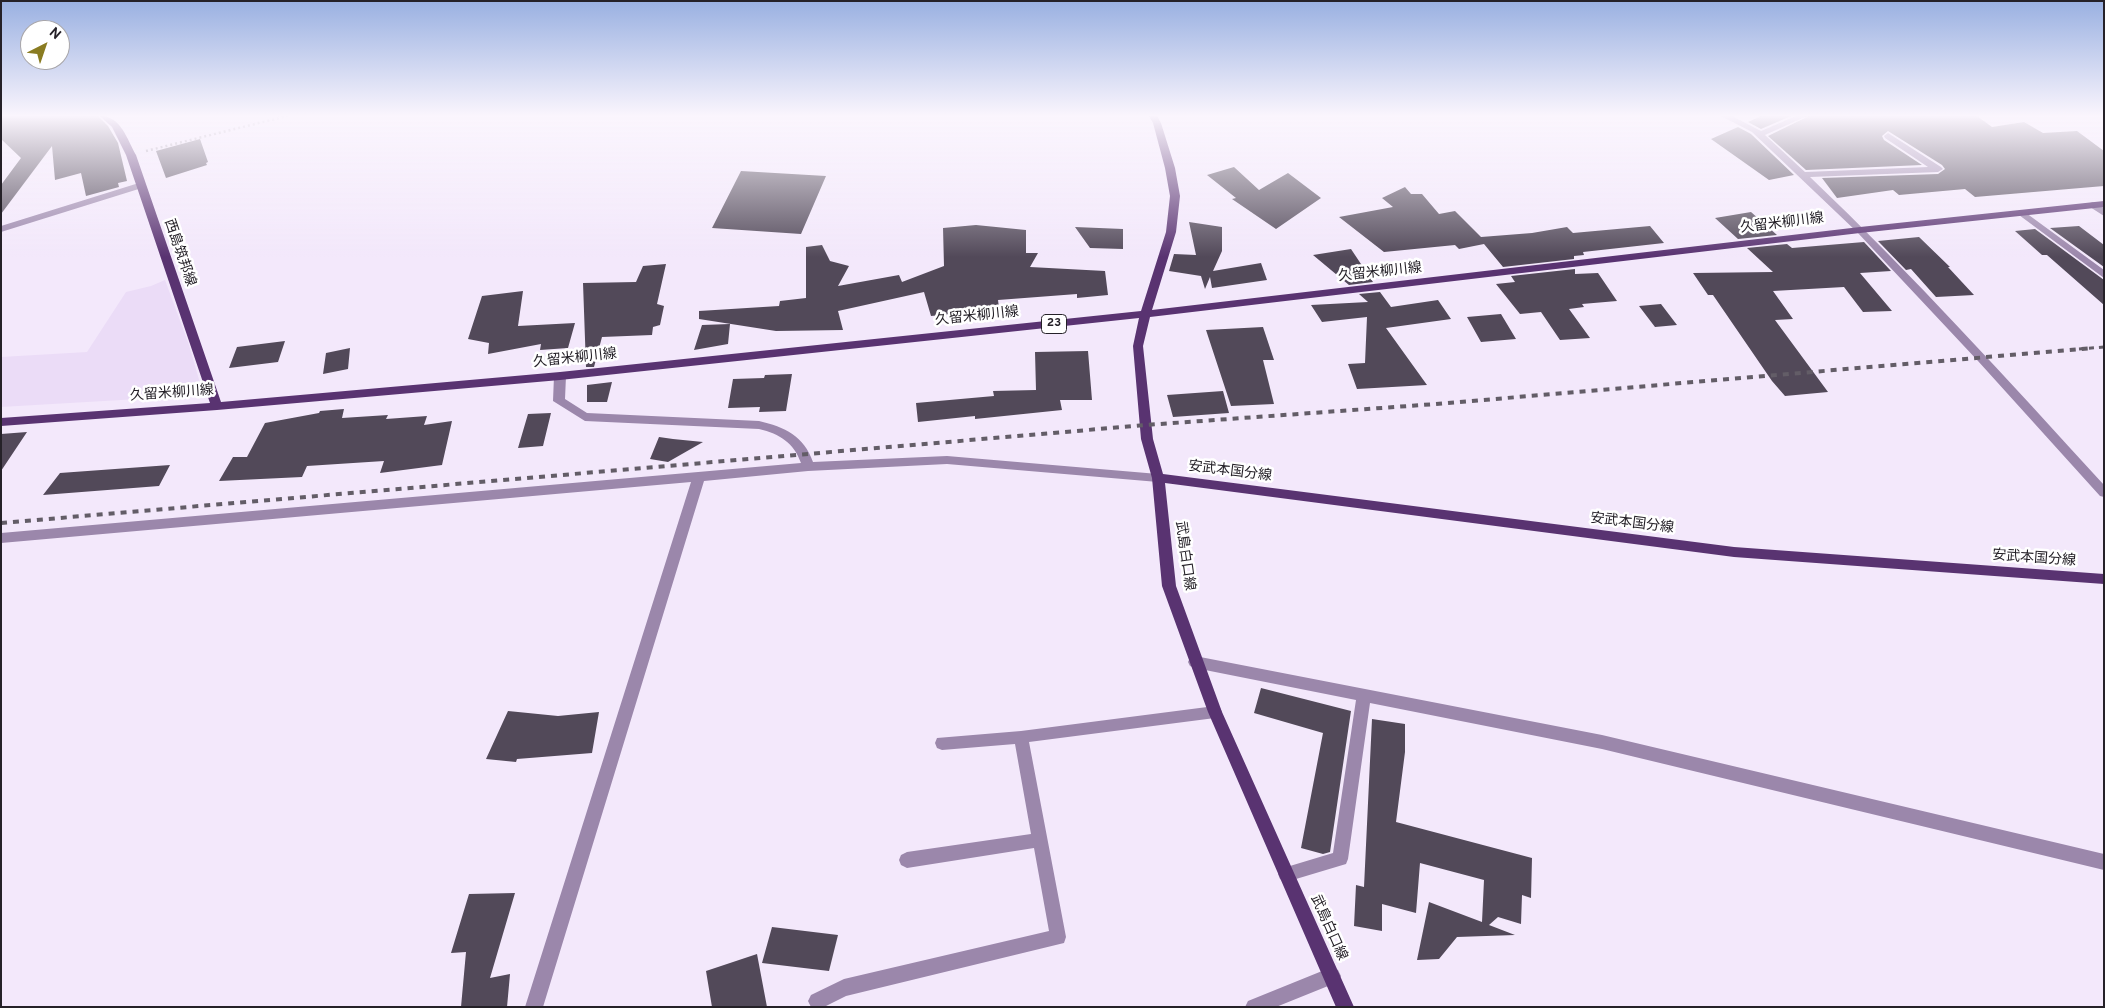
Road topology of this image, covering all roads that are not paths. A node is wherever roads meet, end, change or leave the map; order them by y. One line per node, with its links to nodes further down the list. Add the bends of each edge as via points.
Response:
1 (134, 163): 6 (main road, 西島筑邦線)
2 (1169, 163): 13 (main road, 武島白口線, via 1175,196 1171,232)
3 (1790, 163): 5 (street)
4 (1929, 163): 5 (street, via 1938,169)
5 (1802, 174): 11 (street)
6 (142, 185): 10 (street); 15 (main road, 西島筑邦線)
7 (2098, 205): 8 (main road, 久留米柳川線 / 23); 9 (street)
8 (2022, 213): 11 (main road, 久留米柳川線 / 23); 12 (street)
9 (2104, 213)
10 (1, 229)
11 (1860, 230): 13 (main road, 久留米柳川線 / 23); 20 (street)
12 (2104, 275)
13 (1145, 314): 14 (main road, 久留米柳川線 / 23); 19 (main road, 武島白口線, via 1138,346 1147,439)
14 (560, 376): 15 (main road, 久留米柳川線 / 23); 17 (street, via 559,401 584,418 748,422 772,426 793,437 805,455)
15 (217, 406): 16 (main road, 久留米柳川線 / 23)
16 (1, 422)
17 (808, 467): 18 (street); 19 (street, via 947,460)
18 (699, 477): 21 (street); 34 (street)
19 (1158, 478): 22 (main road, 安武本国分線, via 1734,552); 23 (main road, 武島白口線, via 1169,586)
20 (2104, 493)
21 (1, 538)
22 (2104, 579)
23 (1195, 662): 24 (street); 25 (main road, 武島白口線)
24 (1364, 696): 30 (street, via 1602,742); 31 (street, via 1340,859)
25 (1214, 712): 26 (street); 31 (main road, 武島白口線)
26 (1021, 737): 27 (street); 28 (street)
27 (942, 743)
28 (1041, 840): 29 (street); 33 (street, via 1058,937 844,988)
29 (908, 860)
30 (2104, 862)
31 (1286, 874): 32 (main road, 武島白口線)
32 (1332, 976): 35 (street); 36 (main road, 武島白口線)
33 (813, 1005)
34 (534, 1007)
35 (1254, 1007)
36 (1346, 1007)

